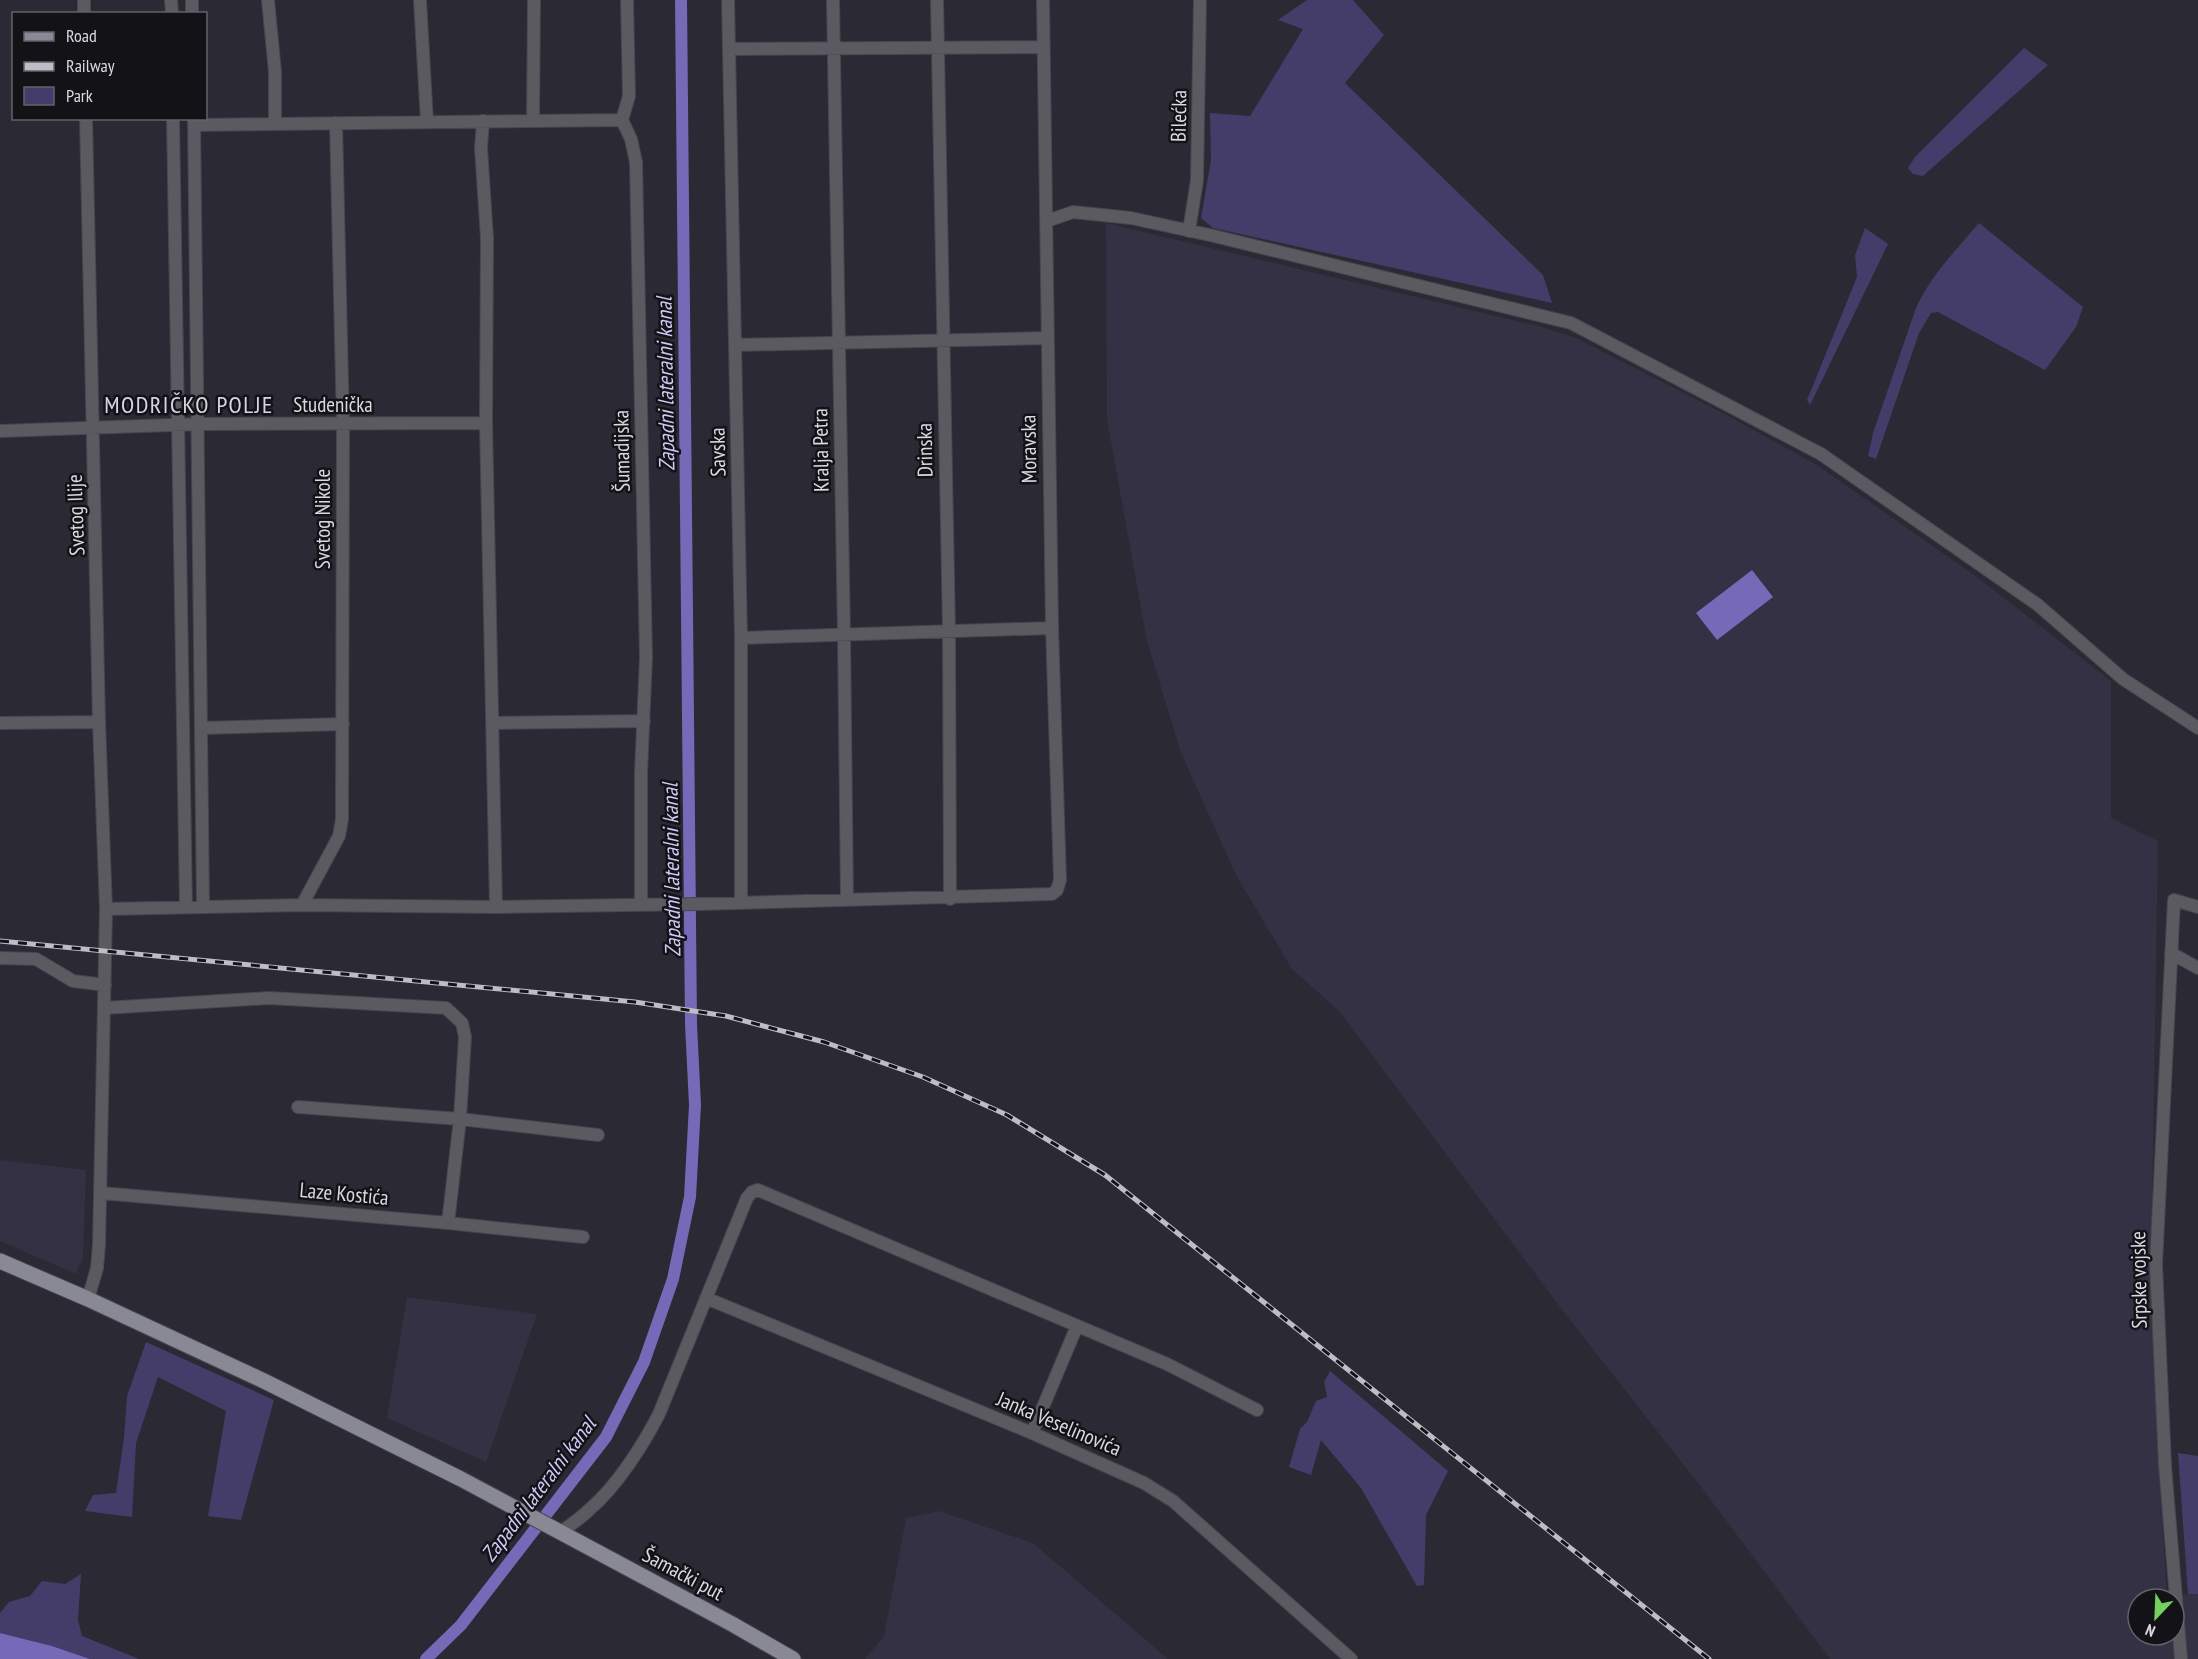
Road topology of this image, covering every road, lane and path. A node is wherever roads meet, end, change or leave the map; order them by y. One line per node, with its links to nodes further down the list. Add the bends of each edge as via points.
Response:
1 (268, 0): 22 (street)
2 (420, 0): 20 (street)
3 (534, 0): 18 (street)
4 (627, 0): 16 (street, via 629,96)
5 (728, 0): 13 (street, Savska)
6 (833, 0): 11 (street, Kralja Petra)
7 (937, 0): 12 (street, Drinska)
8 (1042, 0): 10 (street, Moravska)
9 (1200, 0): 24 (street, Bilećka, via 1197,180)
10 (1043, 47): 12 (street); 23 (street, Moravska)
11 (833, 48): 12 (street); 13 (street); 27 (street, Kralja Petra)
12 (938, 48): 26 (street, Drinska)
13 (729, 49): 28 (street, Savska)
14 (86, 120): 33 (street, Svetog Ilije)
15 (173, 120): 31 (street)
16 (622, 120): 18 (street); 39 (street, Šumadijska, via 636,162)
17 (483, 121): 18 (street); 20 (street); 29 (street)
18 (533, 121)
19 (194, 122): 22 (street); 30 (street)
20 (427, 122): 21 (street)
21 (336, 123): 22 (street); 32 (street, Svetog Nikole)
22 (275, 124)
23 (1047, 221): 24 (street, via 1062,214 1086,212); 25 (street, Moravska)
24 (1189, 231): 45 (street, via 1572,323 1821,454 2038,605 2123,679)
25 (1047, 338): 26 (street); 35 (street, Moravska)
26 (942, 340): 27 (street); 36 (street, Drinska)
27 (838, 343): 28 (street); 37 (street, Kralja Petra)
28 (735, 345): 38 (street, Savska)
29 (486, 423): 32 (street, Studenička); 42 (street)
30 (199, 424): 31 (street, Studenička); 32 (street, Studenička); 44 (street)
31 (178, 425): 33 (street, Studenička); 52 (street)
32 (343, 425): 43 (street, Svetog Nikole)
33 (92, 426): 34 (street, Studenička); 40 (street, Svetog Ilije)
34 (0, 431)
35 (1052, 628): 36 (street); 46 (street, Moravska, via 1057,890 1052,894)
36 (949, 631): 37 (street); 46 (street, Drinska)
37 (844, 634): 38 (street); 47 (street, Kralja Petra)
38 (741, 638): 48 (street, Savska)
39 (644, 721): 42 (street); 50 (street, Šumadijska)
40 (99, 722): 41 (street); 55 (street, Svetog Ilije)
41 (0, 723)
42 (492, 723): 53 (street)
43 (343, 724): 44 (street); 49 (street, Svetog Nikole, via 339,836)
44 (202, 728): 51 (street)
45 (2198, 728)
46 (950, 898): 47 (street)
47 (847, 900): 48 (street)
48 (741, 903): 50 (street)
49 (302, 905): 51 (street); 53 (street)
50 (641, 905): 53 (street)
51 (203, 906): 52 (street)
52 (186, 907): 55 (street)
53 (496, 907)
54 (2198, 907): 56 (street, Srpske vojske, via 2174,900)
55 (106, 909): 59 (street, Svetog Ilije)
56 (2171, 953): 58 (street); 76 (street, Srpske vojske, via 2156,1264 2165,1465)
57 (0, 958): 59 (street, via 36,959 73,981)
58 (2198, 968)
59 (105, 985): 60 (street, Svetog Ilije)
60 (104, 1008): 62 (street, via 269,998 446,1008 462,1023 465,1037); 64 (street, Svetog Ilije)
61 (298, 1107): 62 (street)
62 (460, 1119): 63 (street); 65 (street)
63 (598, 1135)
64 (100, 1193): 65 (street, Laze Kostića); 69 (street, Svetog Ilije, via 97,1268)
65 (448, 1223): 66 (street, Laze Kostića)
66 (583, 1237)
67 (0, 1261): 69 (main road, Šamački put)
68 (706, 1298): 70 (street, via 747,1198 758,1190); 72 (street, Janka Veselinovića); 73 (street, via 659,1414 635,1455 592,1508)
69 (88, 1299): 73 (main road, Šamački put, via 264,1382)
70 (1077, 1326): 71 (street, via 1167,1364); 72 (street)
71 (1257, 1410)
72 (1032, 1433): 75 (street, Janka Veselinovića, via 1144,1483 1173,1501)
73 (557, 1530): 74 (main road, Šamački put)
74 (793, 1659)
75 (1351, 1659)
76 (2181, 1659)

